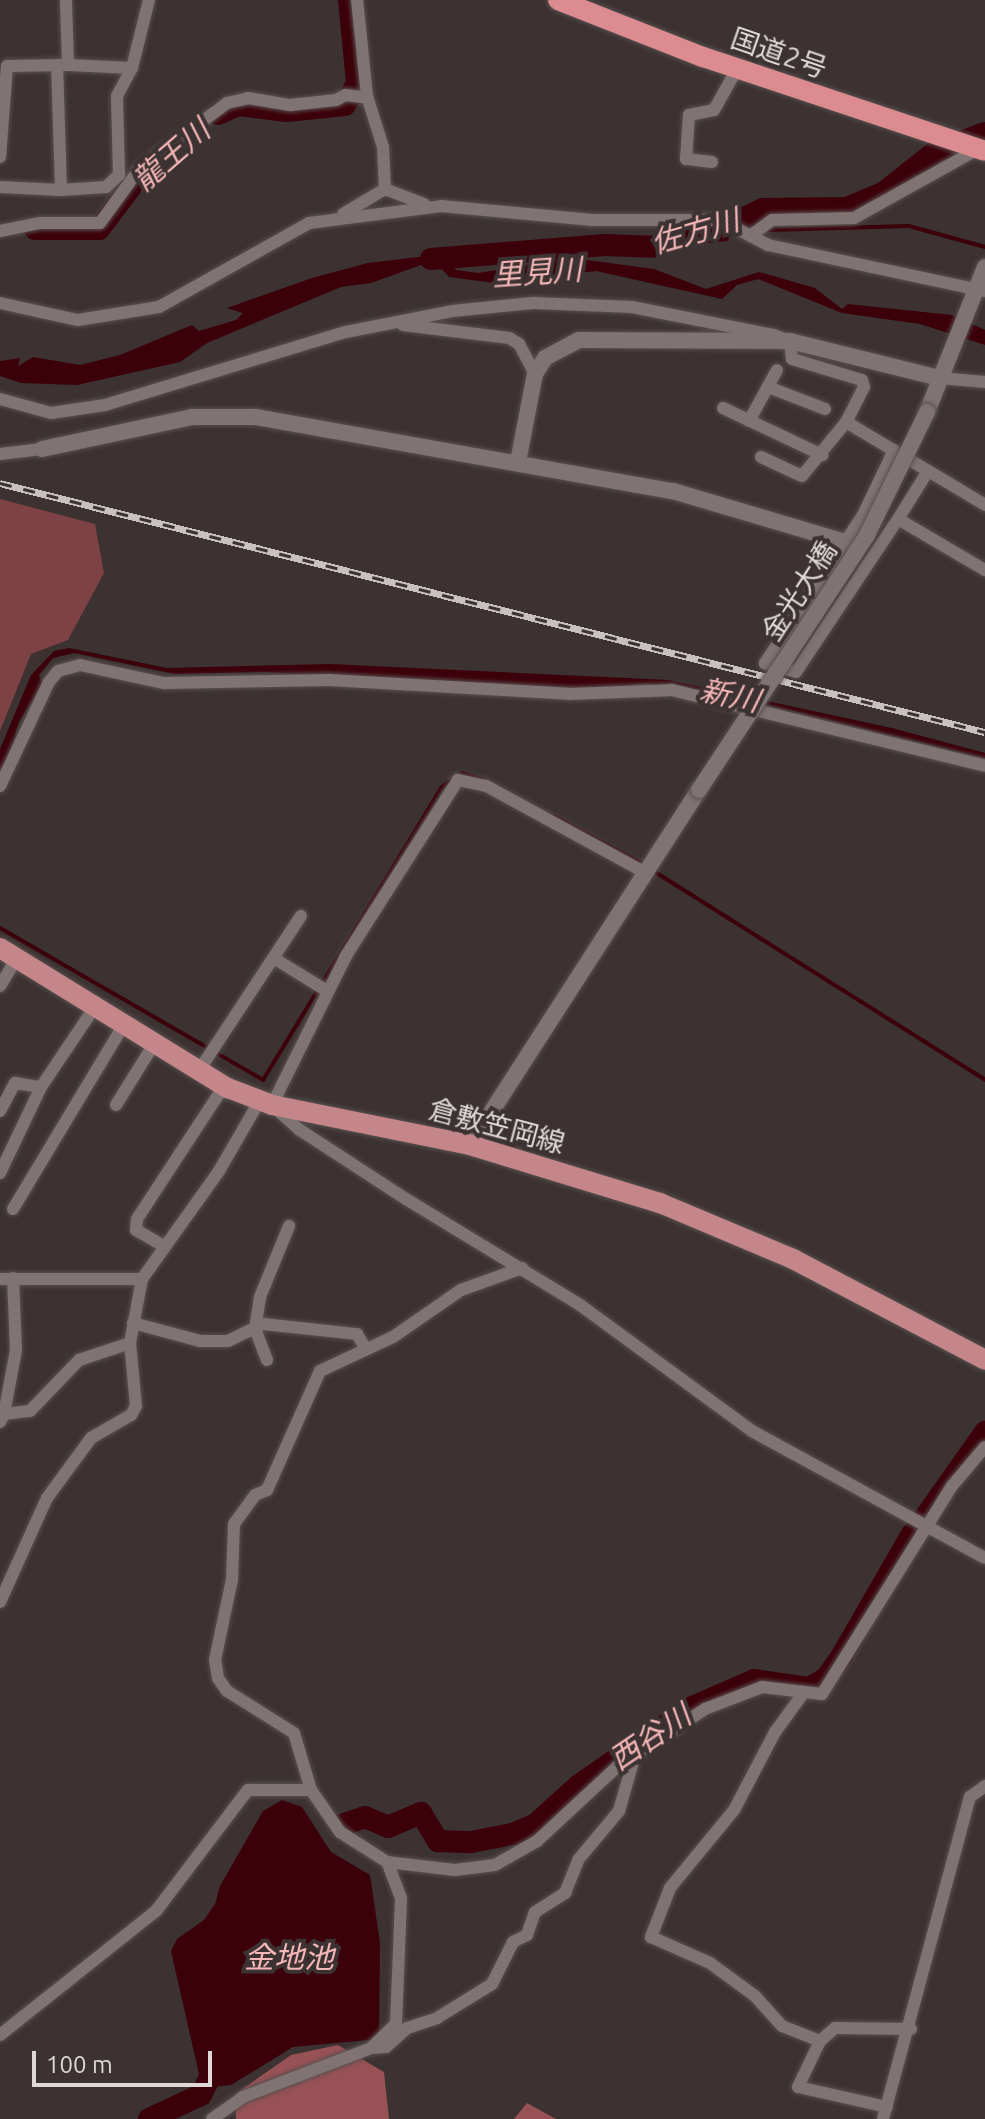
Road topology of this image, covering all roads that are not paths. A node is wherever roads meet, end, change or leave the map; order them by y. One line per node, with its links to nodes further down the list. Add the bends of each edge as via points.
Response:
1 (66, 0): 5 (street)
2 (149, 0): 6 (street)
3 (357, 0): 8 (street)
4 (558, 0): 7 (highway, 国道2号)
5 (62, 65): 6 (street); 10 (street, via 7,66); 14 (street)
6 (132, 68): 14 (street, via 117,96 119,175 106,187)
7 (737, 69): 9 (highway, 国道2号); 11 (street, via 714,110 689,115 686,159)
8 (363, 98): 13 (street, via 383,147); 17 (street, via 345,95 290,105 248,98 227,103 140,168 100,223 40,223)
9 (978, 149): 18 (street, via 854,218 772,220)
10 (0, 157)
11 (712, 162)
12 (0, 187): 14 (street)
13 (385, 189): 15 (street); 16 (street)
14 (61, 190)
15 (431, 206): 16 (street); 18 (street, via 592,220 720,220)
16 (341, 216): 21 (street, via 309,223 159,307 78,320)
17 (0, 231)
18 (745, 233): 20 (street, via 768,245)
19 (985, 267): 20 (street, 金光大橋)
20 (977, 293): 25 (street, 金光大橋)
21 (0, 303)
22 (397, 324): 23 (street, via 485,307 570,303 632,307); 26 (street, via 509,338 519,344); 29 (street, via 346,332 105,405 51,413)
23 (790, 341): 25 (street); 26 (street, via 579,340 545,358); 33 (street, via 792,359 862,380 864,387)
24 (777, 370): 28 (street)
25 (943, 372): 27 (street); 48 (street, 金光大橋, bridge, via 867,535)
26 (535, 374): 39 (street)
27 (985, 382)
28 (768, 387): 31 (street); 32 (street)
29 (0, 399)
30 (723, 408): 32 (street)
31 (825, 409)
32 (749, 421): 37 (street)
33 (846, 422): 35 (street); 37 (street)
34 (42, 449): 36 (street); 39 (street, via 213,414)
35 (894, 450): 40 (street); 43 (street)
36 (0, 454)
37 (822, 455): 38 (street, via 802,476)
38 (761, 457)
39 (518, 462): 43 (street, via 673,491)
40 (928, 471): 41 (street); 42 (street)
41 (985, 505)
42 (898, 519): 44 (street); 45 (street)
43 (845, 542): 44 (street); 44 (street, via 765,663 796,672)
44 (877, 552)
45 (985, 570)
46 (985, 766): 47 (street, via 672,690 569,694 329,680 164,683 80,665 58,671 49,682)
47 (0, 786)
48 (647, 868): 53 (street, via 486,786 458,780); 63 (street, 金光大橋)
49 (301, 916): 51 (street)
50 (8, 954): 52 (street); 54 (main road, 倉敷笠岡線)
51 (275, 959): 53 (street); 57 (street)
52 (0, 986)
53 (322, 988): 60 (street)
54 (94, 1008): 55 (main road, 倉敷笠岡線); 59 (street)
55 (123, 1026): 56 (main road, 倉敷笠岡線); 65 (street)
56 (154, 1044): 57 (main road, 倉敷笠岡線); 61 (street)
57 (198, 1072): 58 (main road, 倉敷笠岡線)
58 (224, 1086): 60 (main road, 倉敷笠岡線); 67 (street, via 137,1219 136,1230)
59 (41, 1087): 62 (street, via 15,1083); 64 (street)
60 (266, 1102): 63 (main road, 倉敷笠岡線); 67 (street); 68 (street, via 300,1130)
61 (116, 1105)
62 (0, 1111)
63 (470, 1145): 76 (main road, 倉敷笠岡線, via 660,1203 730,1231)
64 (2, 1166)
65 (13, 1209)
66 (289, 1226): 72 (street, via 260,1297)
67 (162, 1245): 70 (street)
68 (522, 1268): 74 (street, via 461,1290 393,1337); 79 (street, via 752,1431)
69 (6, 1278): 70 (street); 77 (street, via 17,1335)
70 (142, 1279): 71 (street)
71 (133, 1323): 72 (street, via 200,1341 228,1341); 73 (street)
72 (255, 1329): 74 (street, via 263,1324 357,1334); 75 (street)
73 (130, 1343): 77 (street, via 79,1360 30,1411); 81 (street, via 136,1406 131,1415 91,1438 47,1498)
74 (364, 1346): 85 (street, via 320,1371 267,1490 255,1495 234,1524 232,1579 215,1660 227,1691 294,1733)
75 (267, 1360)
76 (985, 1360)
77 (2, 1418)
78 (985, 1447): 79 (street)
79 (926, 1529): 80 (street); 82 (street, via 832,1685 822,1694)
80 (985, 1558)
81 (0, 1602)
82 (802, 1695): 83 (street, via 762,1687 736,1694); 89 (street, via 775,1732 734,1810 670,1888 651,1937 710,1963 755,1996 782,2026)
83 (635, 1755): 86 (street, via 537,1841 495,1865 455,1870); 90 (street, via 619,1811 578,1860 565,1893 535,1912 527,1935 513,1942 492,1984 437,2018 407,2028 386,2047)
84 (985, 1786): 87 (street, via 970,1797)
85 (311, 1790): 86 (street, via 340,1832); 88 (street, via 248,1790 156,1911)
86 (387, 1862): 90 (street, via 401,1898 396,2024)
87 (911, 2029): 89 (street, via 835,2028); 91 (street)
88 (0, 2035)
89 (820, 2041): 91 (street, via 798,2087)
90 (371, 2048): 92 (street, via 243,2097)
91 (885, 2113)
92 (212, 2119)

